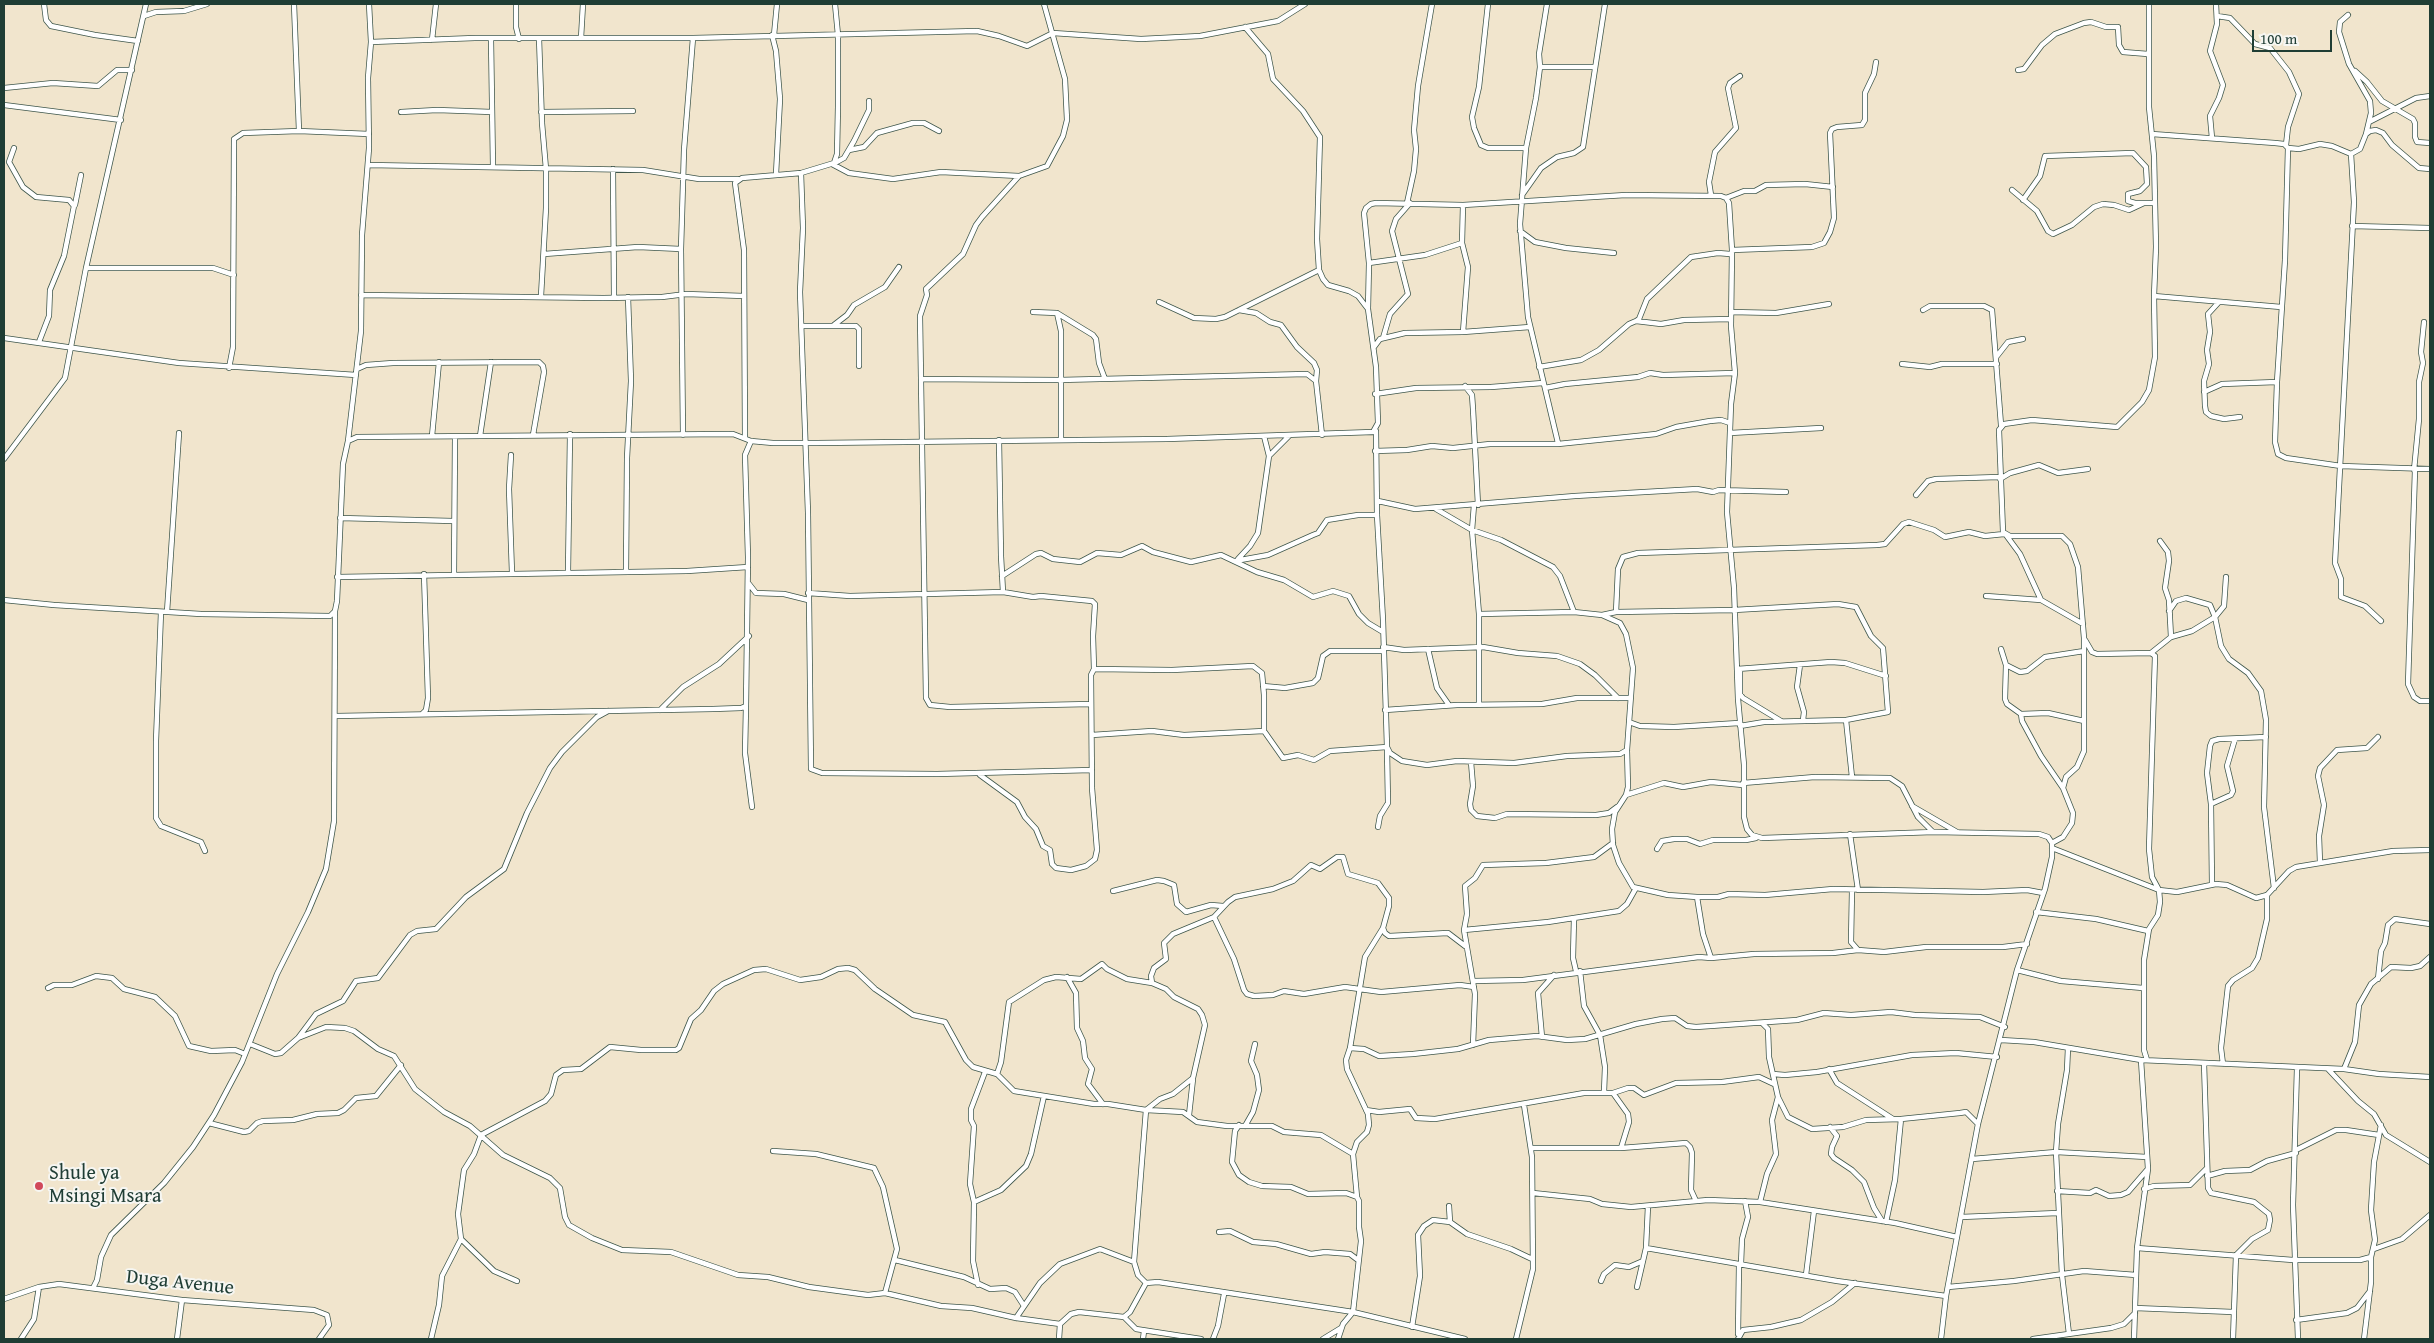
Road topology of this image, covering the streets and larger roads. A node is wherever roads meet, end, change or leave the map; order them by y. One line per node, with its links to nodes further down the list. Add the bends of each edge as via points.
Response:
1 (44, 4): 33 (street, via 46,20 51,26)
2 (140, 4): 19 (street)
3 (207, 4): 21 (street, via 184,11)
4 (294, 4): 55 (street)
5 (369, 4): 34 (street)
6 (436, 4): 32 (street)
7 (516, 4): 27 (street)
8 (583, 4): 29 (street)
9 (777, 4): 25 (street)
10 (835, 4): 26 (street)
11 (1044, 4): 24 (street)
12 (1304, 4): 23 (street, via 1278,21)
13 (1432, 4): 86 (street, via 1418,86 1414,130 1416,149)
14 (1488, 4): 63 (street, via 1479,87 1472,117 1474,128 1481,145 1488,148)
15 (1547, 4): 37 (street)
16 (1605, 4): 38 (street)
17 (2149, 4): 35 (street)
18 (2216, 4): 22 (street)
19 (146, 5): 21 (street)
20 (2348, 15): 39 (street, via 2340,22 2339,32)
21 (144, 16): 33 (street)
22 (2217, 16): 59 (street, via 2210,51 2223,85 2210,116); 61 (street, via 2230,18 2255,44 2270,48 2289,72 2299,94 2288,127)
23 (1245, 27): 24 (street, via 1192,36 1141,39); 103 (street, via 1268,54 1273,79 1303,111 1320,137)
24 (1054, 33): 26 (street, via 1027,46 977,31); 75 (street, via 1066,87 1067,120 1063,136 1047,166)
25 (773, 35): 26 (street); 30 (street); 73 (street, via 780,99)
26 (838, 35): 66 (street, via 837,154)
27 (519, 38): 28 (street); 31 (street)
28 (539, 38): 29 (street); 51 (street)
29 (581, 38): 30 (street)
30 (693, 38): 76 (street)
31 (491, 39): 32 (street); 50 (street)
32 (432, 40): 34 (street)
33 (138, 41): 40 (street)
34 (371, 42): 56 (street)
35 (2148, 54): 41 (street, via 2123,52 2118,27 2091,22 2055,34 2038,49 2024,69); 57 (street)
36 (1876, 62): 78 (street, via 1865,93 1862,125 1837,127 1830,133)
37 (1540, 67): 38 (street); 63 (street)
38 (1595, 67): 81 (street, via 1583,147 1557,157 1541,168)
39 (2352, 69): 47 (street); 53 (street, via 2370,101)
40 (132, 70): 43 (street, via 116,70 98,86 53,83); 52 (street)
41 (2018, 70)
42 (1740, 76): 80 (street, via 1728,88 1736,128 1714,152 1709,182)
43 (4, 88)
44 (2430, 96): 47 (street, via 2416,98)
45 (869, 101): 64 (street, via 869,110)
46 (4, 104): 52 (street)
47 (2394, 109): 53 (street); 60 (street, via 2416,124 2417,142)
48 (633, 111): 51 (street)
49 (401, 112): 50 (street)
50 (492, 112): 68 (street)
51 (541, 112): 69 (street)
52 (121, 120): 102 (street)
53 (2369, 122): 58 (street)
54 (939, 130): 64 (street, via 924,123 913,123 877,133 864,147)
55 (299, 131): 56 (street); 104 (street, via 243,133 234,139)
56 (369, 134): 67 (street)
57 (2152, 134): 59 (street); 87 (street)
58 (2366, 134): 65 (street, via 2360,149); 70 (street, via 2376,130 2383,133 2417,166)
59 (2212, 138): 61 (street)
60 (2430, 143)
61 (2287, 147): 65 (street, via 2299,149 2320,144); 115 (street)
62 (14, 148): 89 (street, via 9,162 23,187 36,197 69,200)
63 (1526, 148): 81 (street)
64 (849, 150): 66 (street, via 844,158)
65 (2351, 154): 90 (street)
66 (833, 163): 72 (street); 75 (street, via 849,173 893,179 941,172)
67 (368, 165): 68 (street); 105 (street)
68 (493, 167): 69 (street)
69 (546, 169): 71 (street); 98 (street)
70 (2430, 169)
71 (613, 170): 76 (street, via 643,170); 94 (street)
72 (801, 173): 73 (street); 126 (street)
73 (776, 174): 77 (street)
74 (81, 175): 89 (street)
75 (1019, 176): 146 (street, via 976,225 963,254 926,288 920,316)
76 (684, 177): 77 (street); 95 (street)
77 (738, 180): 108 (street, via 735,188 744,241)
78 (1833, 187): 82 (street, via 1766,185); 96 (street, via 1833,225 1820,245)
79 (2012, 190): 83 (street)
80 (1711, 195): 82 (street); 84 (street, via 1626,195)
81 (1521, 196): 84 (street)
82 (1726, 198): 96 (street, via 1729,203)
83 (2023, 200): 85 (street, via 2038,211 2048,231 2053,234 2072,226 2094,207 2103,204 2129,210); 85 (street, via 2040,176 2045,156 2133,152 2146,167 2147,184 2140,191 2128,194 2128,201)
84 (1522, 202): 88 (street); 92 (street)
85 (2145, 202): 87 (street)
86 (1409, 203): 88 (street); 99 (street, via 1396,219 1392,231); 100 (street, via 1376,203 1366,208)
87 (2155, 203): 109 (street)
88 (1463, 205): 93 (street)
89 (74, 206): 132 (street, via 64,256 50,290 49,316)
90 (2352, 226): 91 (street); 185 (street)
91 (2430, 228)
92 (1520, 231): 97 (street, via 1535,242); 127 (street)
93 (1462, 243): 99 (street); 128 (street, via 1468,267)
94 (614, 249): 95 (street); 98 (street); 110 (street)
95 (681, 249): 106 (street)
96 (1731, 252): 120 (street); 123 (street, via 1691,257 1647,299)
97 (1614, 253)
98 (544, 254): 107 (street)
99 (1400, 260): 100 (street); 130 (street, via 1408,294 1390,314)
100 (1368, 263): 117 (street)
101 (899, 267): 125 (street, via 885,286 854,305)
102 (86, 268): 104 (street, via 213,268); 134 (street)
103 (1319, 270): 116 (street); 117 (street, via 1328,285 1358,296)
104 (234, 275): 142 (street, via 233,347)
105 (361, 295): 107 (street); 143 (street)
106 (681, 295): 108 (street); 111 (street); 165 (street)
107 (541, 296): 110 (street)
108 (744, 296): 172 (street)
109 (2154, 296): 113 (street); 157 (street, via 2153,381 2146,397 2121,424 2111,428 2051,420)
110 (614, 297): 111 (street)
111 (628, 297): 163 (street)
112 (1159, 302): 116 (street, via 1204,320 1225,317)
113 (2219, 302): 115 (street); 153 (street, via 2208,314 2210,332)
114 (1829, 304): 120 (street, via 1776,313)
115 (2281, 307): 150 (street)
116 (1238, 310): 149 (street, via 1256,313 1281,325 1297,348 1314,362)
117 (1368, 310): 133 (street)
118 (1923, 310): 135 (street, via 1930,306 1984,306 1992,310)
119 (1033, 312): 121 (street)
120 (1731, 312): 122 (street)
121 (1057, 313): 147 (street, via 1096,339); 148 (street)
122 (1731, 319): 123 (street, via 1661,324); 144 (street)
123 (1636, 321): 141 (street, via 1581,360)
124 (2424, 322): 188 (street)
125 (834, 325): 126 (street); 140 (street, via 852,325 859,329)
126 (802, 326): 178 (street)
127 (1530, 327): 128 (street); 141 (street)
128 (1463, 332): 130 (street, via 1405,333)
129 (4, 338): 132 (street)
130 (1383, 338): 133 (street)
131 (2023, 339): 135 (street, via 2008,342)
132 (39, 342): 134 (street)
133 (1373, 348): 154 (street)
134 (72, 349): 142 (street); 184 (street, via 65,378 59,388)
135 (1997, 356): 139 (street)
136 (440, 362): 137 (street); 143 (street, via 366,365); 166 (street)
137 (491, 362): 164 (street, via 534,361 543,366); 167 (street)
138 (1902, 364): 139 (street, via 1930,367)
139 (1998, 364): 157 (street)
140 (859, 366)
141 (1539, 367): 152 (street)
142 (229, 368): 145 (street)
143 (357, 369): 145 (street)
144 (1735, 373): 152 (street, via 1650,373 1638,377); 156 (street)
145 (356, 375): 175 (street)
146 (921, 379): 148 (street); 177 (street)
147 (1105, 379): 148 (street); 149 (street, via 1307,374)
148 (1059, 380): 174 (street)
149 (1316, 381): 170 (street)
150 (2277, 382): 153 (street, via 2222,384); 185 (street, via 2276,452 2286,458)
151 (1466, 386): 152 (street); 154 (street); 180 (street, via 1472,395)
152 (1544, 386): 179 (street)
153 (2204, 392): 155 (street, via 2206,412 2211,416 2224,419)
154 (1375, 394): 159 (street)
155 (2240, 417)
156 (1730, 423): 161 (street); 179 (street, via 1721,420 1676,427 1656,434)
157 (2001, 425): 189 (street)
158 (1821, 428): 161 (street)
159 (1376, 431): 170 (street); 181 (street)
160 (179, 432): 224 (street)
161 (1730, 433): 190 (street)
162 (570, 434): 163 (street); 164 (street); 207 (street)
163 (630, 434): 165 (street); 205 (street)
164 (533, 435): 167 (street)
165 (683, 435): 172 (street, via 732,434)
166 (432, 436): 171 (street); 175 (street, via 357,437)
167 (480, 436): 171 (street)
168 (1264, 436): 169 (street); 174 (street); 183 (street)
169 (1289, 436): 170 (street); 183 (street)
170 (1322, 436)
171 (454, 437): 198 (street)
172 (745, 438): 176 (street)
173 (999, 440): 174 (street); 177 (street); 211 (street)
174 (1061, 440)
175 (348, 441): 197 (street, via 343,464)
176 (751, 441): 178 (street); 204 (street, via 745,455)
177 (923, 442): 178 (street); 216 (street)
178 (804, 443): 215 (street)
179 (1558, 443): 180 (street)
180 (1475, 446): 181 (street); 194 (street)
181 (1374, 451): 193 (street)
182 (511, 455): 206 (street)
183 (1269, 456): 203 (street, via 1258,532)
184 (4, 459)
185 (2341, 466): 188 (street); 230 (street, via 2335,563 2340,593 2344,600 2365,606)
186 (2088, 469): 189 (street, via 2058,473 2039,465)
187 (2430, 469): 188 (street)
188 (2415, 470): 250 (street, via 2408,684 2414,697)
189 (2000, 478): 192 (street, via 1936,479 1928,481); 200 (street, via 2001,527)
190 (1728, 492): 191 (street); 194 (street, via 1697,489); 202 (street)
191 (1786, 492)
192 (1916, 496)
193 (1378, 501): 195 (street, via 1415,509); 196 (street)
194 (1476, 505): 195 (street); 199 (street)
195 (1434, 508): 199 (street)
196 (1377, 515): 203 (street, via 1327,520 1318,533 1298,542 1268,555); 232 (street)
197 (340, 518): 198 (street); 210 (street)
198 (453, 521): 209 (street)
199 (1472, 530): 225 (street, via 1501,540 1553,567 1560,576); 227 (street)
200 (2005, 534): 202 (street, via 1984,536 1968,532 1945,537 1909,522 1902,524 1885,544); 220 (street, via 2020,554); 231 (street, via 2054,534 2067,539 2078,567)
201 (2160, 541): 223 (street, via 2168,552 2165,588)
202 (1730, 549): 221 (street); 226 (street, via 1638,553 1622,557 1618,569)
203 (1237, 560): 211 (street, via 1215,555 1191,562 1142,546 1121,555 1097,553 1080,562 1036,554); 232 (street, via 1257,572 1284,580 1313,597 1333,591 1349,596 1359,614)
204 (748, 567): 205 (street); 213 (street)
205 (626, 572): 207 (street)
206 (512, 573): 207 (street); 209 (street)
207 (568, 573)
208 (424, 574): 209 (street); 210 (street); 258 (street, via 428,698)
209 (454, 575)
210 (337, 576): 222 (street)
211 (1002, 576): 214 (street)
212 (2226, 577): 229 (street, via 2224,606)
213 (748, 583): 219 (street, via 756,593 784,594); 233 (street)
214 (1003, 592): 216 (street); 245 (street, via 1092,600 1095,604 1092,636)
215 (808, 593): 216 (street); 219 (street)
216 (923, 595): 251 (street, via 926,698 930,705)
217 (1986, 596): 220 (street)
218 (4, 600): 224 (street)
219 (808, 600): 276 (street, via 812,769 822,773)
220 (2041, 600): 231 (street)
221 (1734, 610): 226 (street); 244 (street); 246 (street, via 1838,604 1856,607 1871,636 1883,648)
222 (335, 611): 224 (street, via 324,617); 260 (street)
223 (2169, 611): 229 (street, via 2176,600 2186,598 2210,606); 234 (street)
224 (164, 612): 293 (street, via 156,818 161,826 201,842)
225 (1574, 612): 227 (street); 228 (street)
226 (1616, 612): 228 (street)
227 (1479, 614): 236 (street)
228 (1602, 614): 249 (street, via 1620,623 1626,634 1633,668)
229 (2215, 618): 234 (street, via 2192,631); 269 (street, via 2221,646 2229,659 2248,673 2261,691)
230 (2381, 622)
231 (2084, 624): 235 (street)
232 (1383, 632): 237 (street)
233 (748, 636): 253 (street); 256 (street, via 707,672 683,687)
234 (2171, 637): 241 (street)
235 (2084, 638): 240 (street); 241 (street, via 2096,654)
236 (1479, 648): 238 (street); 248 (street, via 1547,654 1580,664); 252 (street)
237 (1383, 649): 238 (street); 247 (street, via 1330,651 1323,656 1318,678 1313,683 1284,688); 257 (street)
238 (1428, 649): 254 (street, via 1437,688)
239 (2001, 649): 243 (street)
240 (2084, 651): 243 (street, via 2045,657 2027,671 2020,672); 263 (street)
241 (2150, 653): 300 (street, via 2155,656 2149,849 2152,877)
242 (1800, 665): 244 (street); 246 (street, via 1845,663); 261 (street, via 1797,687)
243 (2006, 665): 259 (street, via 2005,699)
244 (1739, 668): 265 (street, via 1743,698); 266 (street)
245 (1094, 669): 247 (street, via 1253,666 1262,673); 251 (street)
246 (1886, 676): 262 (street, via 1888,712)
247 (1263, 686): 267 (street)
248 (1618, 698): 249 (street); 252 (street, via 1577,698 1542,704)
249 (1630, 698): 264 (street)
250 (2430, 701)
251 (1091, 704): 268 (street)
252 (1479, 704): 254 (street)
253 (746, 706): 256 (street); 283 (street, via 746,753)
254 (1449, 706): 257 (street)
255 (609, 710): 256 (street); 258 (street); 332 (street, via 597,717 550,768 526,814 504,870 466,897 436,929 410,935 378,978 356,982 343,1001 316,1014)
256 (660, 710)
257 (1385, 710): 272 (street)
258 (422, 714): 260 (street)
259 (2021, 714): 263 (street, via 2048,713); 279 (street, via 2041,756)
260 (336, 716): 334 (street, via 334,821 326,870 277,974)
261 (1803, 720): 262 (street); 265 (street)
262 (1846, 720): 277 (street)
263 (2084, 721): 279 (street, via 2084,751 2066,777)
264 (1629, 722): 266 (street, via 1640,726 1674,727); 273 (street)
265 (1782, 722): 266 (street)
266 (1740, 724): 278 (street)
267 (1264, 732): 268 (street, via 1184,735 1152,731); 272 (street, via 1283,758 1298,755 1314,760 1330,751)
268 (1092, 735): 275 (street)
269 (2266, 737): 271 (street); 298 (street, via 2264,807)
270 (2378, 737): 295 (street, via 2367,748 2337,750 2320,768 2318,776 2324,805 2319,836)
271 (2236, 739): 281 (street, via 2227,766 2233,791); 281 (street, via 2212,740 2207,773)
272 (1387, 748): 274 (street, via 1402,761 1412,763); 285 (street, via 1388,802)
273 (1627, 750): 274 (street, via 1620,754 1514,763); 280 (street)
274 (1471, 762): 284 (street, via 1473,786 1470,804 1477,816 1596,815)
275 (1092, 770): 276 (street); 276 (street, via 1097,850 1095,859 1071,870 1056,868 1052,864 1050,850 1043,846 1036,829 1017,802)
276 (979, 774)
277 (1852, 777): 278 (street); 282 (street, via 1898,780)
278 (1743, 784): 280 (street, via 1711,782 1683,787 1664,783); 289 (street, via 1747,829)
279 (2063, 788): 291 (street, via 2073,813 2072,823)
280 (1626, 795): 284 (street)
281 (2211, 804): 296 (street)
282 (1910, 805): 286 (street); 287 (street)
283 (752, 807)
284 (1617, 808): 290 (street, via 1612,829)
285 (1378, 827)
286 (1934, 832): 287 (street); 288 (street)
287 (1959, 832): 291 (street, via 2039,834 2048,837)
288 (1850, 834): 289 (street); 299 (street)
289 (1756, 838): 292 (street, via 1713,840 1700,844 1687,838 1674,838 1662,841)
290 (1613, 843): 297 (street, via 1626,877); 311 (street, via 1594,858 1483,865 1475,878 1464,886 1467,914)
291 (2052, 846): 300 (street); 302 (street)
292 (1657, 849)
293 (205, 850)
294 (2430, 850): 295 (street, via 2392,851)
295 (2320, 863): 298 (street, via 2296,867)
296 (2212, 885): 300 (street, via 2177,892); 303 (street, via 2227,885 2256,898)
297 (1636, 888): 304 (street, via 1668,896); 308 (street, via 1628,904 1619,911)
298 (2274, 888): 303 (street)
299 (1855, 890): 302 (street, via 2027,890); 304 (street); 315 (street, via 1851,942)
300 (2159, 890): 312 (street, via 2158,914)
301 (1113, 891): 305 (street, via 1157,880 1174,886 1177,904 1186,912 1210,905)
302 (2043, 894): 306 (street)
303 (2266, 895): 343 (street, via 2266,918 2258,958 2252,968 2228,986)
304 (1696, 896): 317 (street)
305 (1223, 906): 307 (street); 310 (street, via 1235,897 1293,881 1311,865 1320,869 1337,857 1343,857 1348,874 1378,883 1385,890 1390,906)
306 (2036, 912): 312 (street, via 2096,919); 313 (street)
307 (1214, 917): 323 (street, via 1165,940 1166,959 1154,968); 326 (street, via 1247,994 1262,997 1284,991 1298,994)
308 (1574, 918): 311 (street); 319 (street, via 1572,958)
309 (2430, 924): 322 (street, via 2395,919 2388,925)
310 (1383, 928): 314 (street, via 1389,936 1448,933); 326 (street, via 1365,957)
311 (1464, 930): 314 (street)
312 (2148, 931): 327 (street)
313 (2027, 944): 315 (street, via 2003,948); 318 (street)
314 (1466, 946): 324 (street)
315 (1858, 950): 317 (street)
316 (2430, 957): 322 (street, via 2420,966 2391,967)
317 (1711, 958): 319 (street, via 1699,956)
318 (2017, 970): 327 (street, via 2061,981); 329 (street)
319 (1578, 971): 320 (street); 330 (street, via 1584,1006)
320 (1554, 975): 324 (street); 331 (street, via 1538,993)
321 (1066, 977): 323 (street, via 1081,980 1102,964 1127,979); 350 (street, via 1044,980 1009,1002); 359 (street, via 1076,996 1076,1028 1083,1041 1085,1058 1092,1068 1088,1084)
322 (2378, 979): 348 (street, via 2358,1005 2355,1042)
323 (1152, 982): 353 (street, via 1198,1009 1202,1015 1204,1036)
324 (1474, 984): 326 (street, via 1397,991); 336 (street)
325 (48, 988): 339 (street, via 72,985 96,976 112,978 124,989 155,997 175,1016 185,1040 193,1047)
326 (1360, 988): 337 (street)
327 (2143, 988): 341 (street)
328 (1762, 1023): 329 (street, via 1806,1019 1824,1013 1891,1012 1915,1016 1980,1017); 330 (street, via 1687,1026 1675,1018 1662,1018); 351 (street, via 1768,1029)
329 (2005, 1027): 333 (street)
330 (1600, 1035): 331 (street, via 1567,1040); 355 (street, via 1605,1067)
331 (1542, 1036): 336 (street, via 1489,1040)
332 (298, 1038): 334 (street, via 275,1054); 344 (street, via 326,1027 345,1028 394,1056)
333 (2001, 1040): 338 (street); 340 (street)
334 (250, 1044): 339 (street)
335 (1255, 1044): 370 (street, via 1251,1061 1259,1090)
336 (1473, 1045): 337 (street, via 1435,1052 1379,1056)
337 (1350, 1048): 362 (street, via 1347,1069)
338 (2068, 1048): 341 (street); 378 (street)
339 (245, 1054): 366 (street)
340 (1997, 1057): 346 (street, via 1956,1053 1912,1055); 367 (street)
341 (2144, 1060): 342 (street); 380 (street)
342 (2204, 1063): 343 (street); 383 (street)
343 (2222, 1064): 345 (street)
344 (401, 1065): 366 (street, via 376,1096 356,1098 338,1113 263,1121 244,1132); 372 (street, via 415,1089)
345 (2297, 1068): 347 (street); 377 (street)
346 (1829, 1069): 351 (street); 365 (street, via 1837,1083)
347 (2328, 1069): 348 (street); 369 (street)
348 (2344, 1069): 352 (street)
349 (985, 1072): 350 (street); 372 (street, via 966,1060 945,1022 913,1015 875,989 855,970 838,969 821,977 800,980 766,969 754,970 714,991 691,1019 680,1048 641,1050 610,1047 581,1068 562,1070 556,1075 551,1094 545,1101); 392 (street, via 971,1109 974,1134 970,1184)
350 (997, 1074): 357 (street, via 1014,1091)
351 (1773, 1074): 354 (street)
352 (2430, 1077)
353 (1193, 1078): 361 (street); 363 (street)
354 (1774, 1084): 356 (street, via 1758,1077 1676,1083 1644,1095 1634,1088); 358 (street)
355 (1604, 1092): 356 (street); 360 (street)
356 (1613, 1093): 375 (street, via 1628,1114 1629,1122)
357 (1044, 1096): 359 (street); 392 (street, via 1026,1166 1001,1190)
358 (1778, 1097): 371 (street, via 1792,1119 1807,1128); 393 (street, via 1772,1120 1776,1154)
359 (1103, 1104): 361 (street)
360 (1524, 1105): 362 (street, via 1435,1119 1416,1118 1410,1109); 374 (street)
361 (1146, 1110): 363 (street, via 1170,1110); 414 (street)
362 (1366, 1110): 379 (street, via 1367,1132)
363 (1189, 1115): 368 (street, via 1197,1122)
364 (1901, 1119): 365 (street); 367 (street, via 1966,1112); 401 (street, via 1895,1180)
365 (1894, 1120): 371 (street, via 1866,1120)
366 (209, 1123): 427 (street, via 164,1183 111,1235 100,1257)
367 (1978, 1124): 381 (street)
368 (1239, 1125): 370 (street); 389 (street, via 1235,1131 1232,1162 1239,1175 1249,1182 1262,1186 1282,1185 1308,1194 1346,1193)
369 (2381, 1125): 373 (street); 382 (street, via 2386,1136)
370 (1245, 1126): 379 (street, via 1272,1126 1284,1132 1321,1135)
371 (1830, 1127): 401 (street, via 1837,1136 1831,1154 1864,1182 1874,1208)
372 (482, 1135): 404 (street, via 464,1170 458,1214); 430 (street, via 503,1155 550,1178 560,1188 569,1225 622,1250 670,1252 738,1275 808,1287 868,1295)
373 (2379, 1136): 377 (street, via 2336,1130); 407 (street, via 2371,1210)
374 (1531, 1148): 375 (street); 388 (street)
375 (1621, 1148): 390 (street, via 1686,1143 1692,1153 1691,1190)
376 (773, 1151): 411 (street, via 816,1154 874,1168 894,1232)
377 (2296, 1151): 385 (street, via 2250,1170); 413 (street)
378 (2056, 1152): 380 (street); 381 (street); 387 (street)
379 (1352, 1154): 389 (street)
380 (2147, 1157): 384 (street)
381 (1972, 1159): 399 (street)
382 (2430, 1162)
383 (2207, 1168): 385 (street); 386 (street, via 2190,1185)
384 (2148, 1169): 386 (street); 387 (street, via 2128,1192 2121,1195 2109,1196 2096,1190 2090,1193)
385 (2207, 1176): 408 (street, via 2211,1193 2254,1202 2268,1214 2268,1230)
386 (2144, 1189): 406 (street)
387 (2057, 1191): 397 (street)
388 (1533, 1193): 395 (street, via 1590,1199 1602,1204); 410 (street)
389 (1357, 1197): 412 (street, via 1361,1241)
390 (1696, 1201): 391 (street); 395 (street)
391 (1745, 1201): 393 (street); 416 (street, via 1748,1217)
392 (974, 1202): 424 (street, via 973,1261)
393 (1760, 1202): 396 (street)
394 (1450, 1206): 400 (street)
395 (1648, 1206): 405 (street)
396 (1814, 1211): 401 (street); 417 (street)
397 (2058, 1212): 399 (street); 418 (street)
398 (2430, 1215): 407 (street, via 2402,1239)
399 (1961, 1217): 403 (street)
400 (1450, 1222): 410 (street, via 1467,1234); 444 (street, via 1433,1220 1418,1235 1420,1276)
401 (1884, 1222): 403 (street)
402 (1219, 1232): 412 (street, via 1230,1230 1253,1242 1311,1254 1350,1254)
403 (1957, 1236): 426 (street)
404 (461, 1240): 420 (street, via 494,1271); 451 (street, via 442,1276)
405 (1646, 1248): 415 (street); 416 (street)
406 (2137, 1248): 408 (street); 419 (street)
407 (2374, 1249): 409 (street)
408 (2236, 1254): 413 (street); 438 (street)
409 (2371, 1257): 413 (street, via 2360,1260); 429 (street)
410 (1532, 1258): 460 (street, via 1533,1269)
411 (895, 1260): 424 (street, via 964,1277); 430 (street)
412 (1358, 1260): 437 (street)
413 (2293, 1260): 441 (street)
414 (1134, 1262): 422 (street, via 1138,1275); 435 (street, via 1100,1249 1060,1264 1040,1283)
415 (1643, 1262): 421 (street, via 1629,1267 1615,1265); 428 (street)
416 (1740, 1264): 417 (street); 447 (street)
417 (1806, 1275): 423 (street)
418 (2062, 1275): 419 (street, via 2084,1271); 426 (street); 446 (street)
419 (2136, 1275): 436 (street)
420 (517, 1281)
421 (1601, 1281)
422 (1146, 1283): 431 (street, via 1158,1282); 439 (street)
423 (1855, 1283): 432 (street); 447 (street, via 1832,1302 1801,1320 1743,1330)
424 (978, 1285): 435 (street, via 1015,1292)
425 (39, 1287): 427 (street, Duga Avenue, via 59,1284); 433 (street, Duga Avenue); 448 (street, via 34,1319)
426 (1948, 1287): 432 (street)
427 (93, 1288): 434 (street, Duga Avenue)
428 (1637, 1288)
429 (2370, 1291): 441 (street, via 2357,1308 2347,1313); 466 (street)
430 (885, 1293): 440 (street)
431 (1224, 1294): 437 (street); 455 (street)
432 (1946, 1296): 461 (street)
433 (4, 1299)
434 (182, 1300): 449 (street); 450 (street, Duga Avenue, via 314,1310 327,1315 329,1325)
435 (1024, 1306): 440 (street)
436 (2135, 1310): 438 (street); 446 (street, via 2124,1324); 463 (street)
437 (1353, 1312): 443 (street); 444 (street)
438 (2234, 1312): 464 (street)
439 (1124, 1317): 442 (street, via 1079,1312 1071,1314); 445 (street, via 1136,1329)
440 (1016, 1318): 442 (street)
441 (2296, 1320): 465 (street)
442 (1060, 1324): 452 (street)
443 (1341, 1328): 456 (street); 457 (street)
444 (1412, 1328): 458 (street)
445 (1144, 1331): 453 (street); 454 (street)
446 (2069, 1334): 462 (street)
447 (1738, 1337)
448 (21, 1339)
449 (177, 1339)
450 (319, 1339)
451 (432, 1339)
452 (1059, 1339)
453 (1143, 1339)
454 (1201, 1339)
455 (1213, 1339)
456 (1323, 1339)
457 (1338, 1339)
458 (1459, 1339): 459 (street)
459 (1465, 1339)
460 (1516, 1339)
461 (1941, 1339)
462 (2033, 1339)
463 (2134, 1339)
464 (2232, 1339)
465 (2298, 1339)
466 (2364, 1339)

